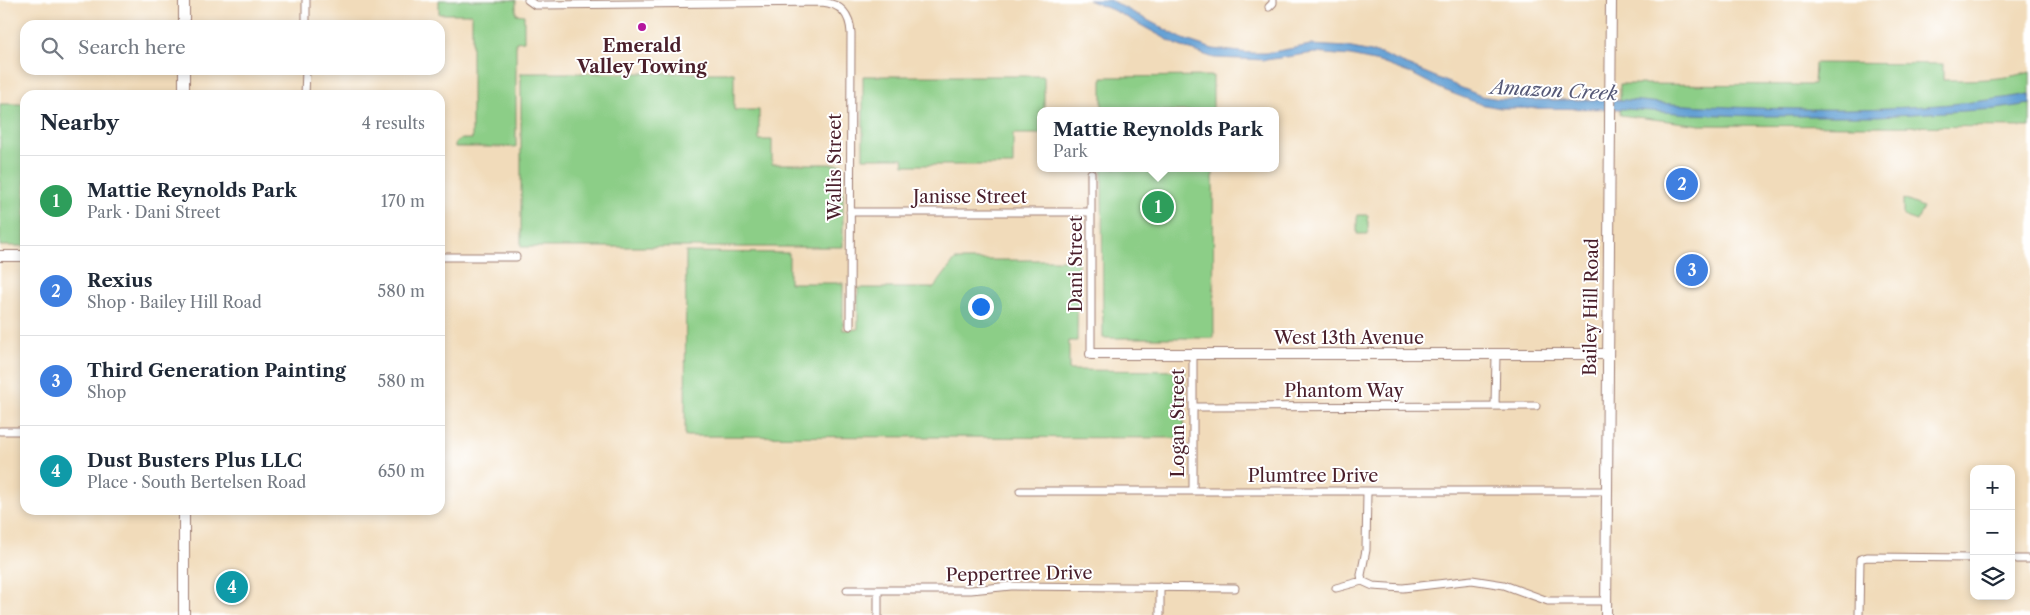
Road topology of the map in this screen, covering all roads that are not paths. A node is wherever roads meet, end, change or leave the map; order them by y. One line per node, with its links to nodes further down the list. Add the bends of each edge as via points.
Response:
1 (184, 0): 5 (main road)
2 (306, 0): 6 (street)
3 (528, 0): 12 (street, Wallis Street, via 535,5 822,2 843,10 850,25)
4 (1611, 0): 22 (main road, Bailey Hill Road)
5 (184, 20)
6 (306, 20)
7 (184, 75): 9 (main road)
8 (306, 75): 10 (street)
9 (184, 90)
10 (306, 90)
11 (1091, 173): 13 (street, Dani Street)
12 (850, 212): 13 (street, Janisse Street); 18 (street, Wallis Street)
13 (1091, 212): 19 (street, Dani Street)
14 (0, 256): 15 (main road)
15 (20, 256)
16 (445, 257): 17 (street)
17 (516, 257)
18 (850, 326)
19 (1091, 354): 20 (main road, West 13th Avenue)
20 (1193, 354): 21 (main road, West 13th Avenue); 25 (street, Logan Street)
21 (1496, 354): 22 (main road, West 13th Avenue); 23 (street)
22 (1607, 354): 30 (main road, Bailey Hill Road)
23 (1495, 406): 24 (street, Phantom Way); 25 (street, Phantom Way)
24 (1536, 406)
25 (1193, 407): 29 (street, Logan Street)
26 (0, 431): 27 (street)
27 (20, 431)
28 (1020, 491): 29 (street, Plumtree Drive)
29 (1193, 491): 31 (street, Plumtree Drive)
30 (1607, 491): 31 (street, Plumtree Drive); 42 (main road, Bailey Hill Road)
31 (1367, 492): 36 (street)
32 (184, 515): 43 (main road)
33 (1970, 558): 47 (street, via 1860,559)
34 (2015, 559): 35 (street)
35 (2030, 559)
36 (1362, 581): 39 (street); 42 (street, via 1373,586 1403,588 1472,580 1496,583 1548,600)
37 (1160, 587): 38 (street, Peppertree Drive); 41 (street, Peppertree Drive, via 1011,586 979,590); 45 (street)
38 (1235, 588)
39 (1336, 588)
40 (847, 590): 41 (street, Peppertree Drive)
41 (878, 590): 44 (street)
42 (1606, 602): 46 (main road, Bailey Hill Road)
43 (184, 615)
44 (878, 615)
45 (1160, 615)
46 (1606, 615)
47 (1859, 615)

